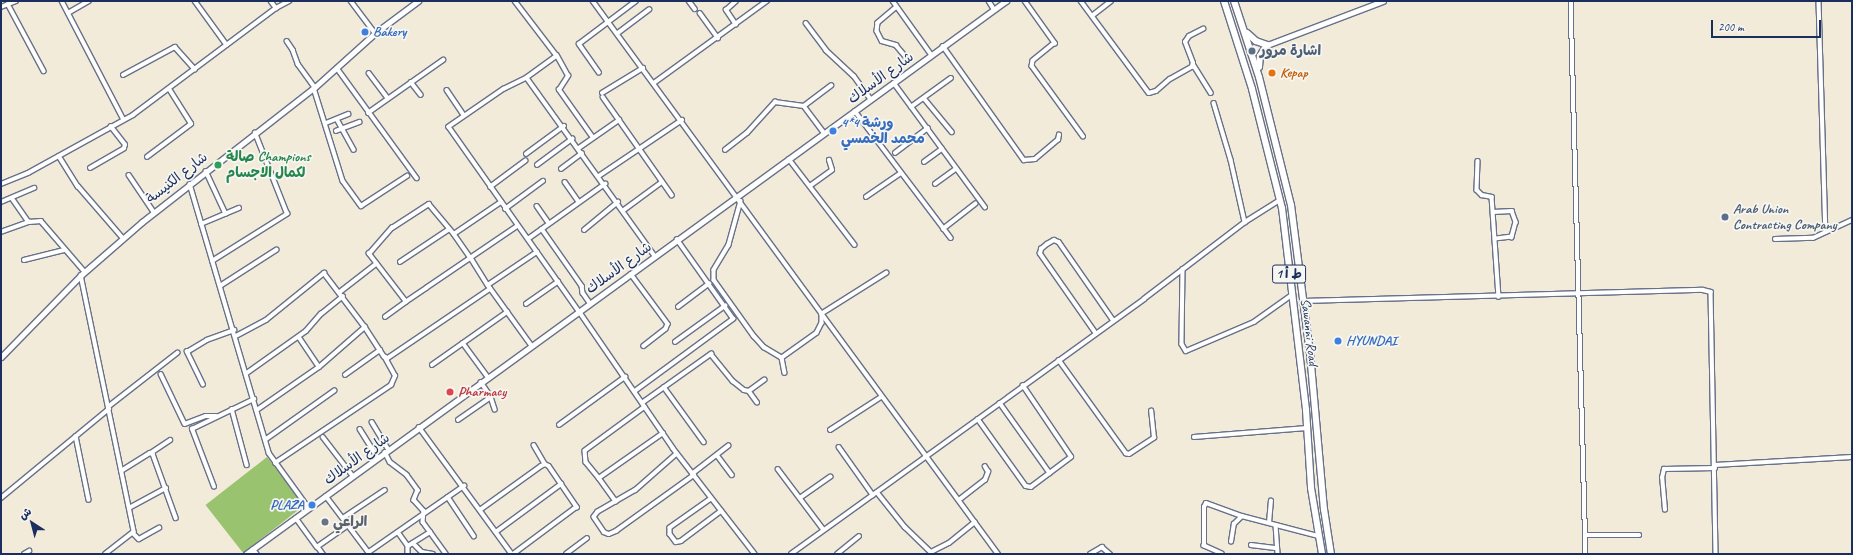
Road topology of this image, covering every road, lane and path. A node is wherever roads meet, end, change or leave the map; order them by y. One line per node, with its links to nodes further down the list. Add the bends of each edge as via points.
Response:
1 (16, 1): 26 (street)
2 (62, 1): 33 (street)
3 (89, 1): 33 (street)
4 (195, 1): 45 (street)
5 (271, 1): 29 (street)
6 (289, 1): 29 (street)
7 (352, 1): 41 (street)
8 (418, 1): 41 (main road, شارع الكنيسة)
9 (515, 1): 49 (street)
10 (593, 1): 36 (street)
11 (636, 1): 36 (street)
12 (689, 1): 30 (street)
13 (736, 1): 38 (street, via 726,10)
14 (767, 1): 38 (street)
15 (892, 1): 28 (street)
16 (989, 1): 31 (street)
17 (1006, 1): 31 (street, شارع الأسلاك)
18 (1025, 1): 97 (street, via 1056,43 1035,60 1032,66)
19 (1081, 1): 35 (street)
20 (1111, 1): 35 (street)
21 (1224, 1): 139 (highway, Sawanni Road / ط أ 1, via 1250,82)
22 (1234, 1): 40 (highway, Sawanni Road / ط أ 1)
23 (1383, 1): 46 (main road)
24 (1571, 1): 196 (street)
25 (1819, 1): 167 (street)
26 (8, 4): 27 (street); 56 (street)
27 (1, 7)
28 (897, 7): 48 (street); 50 (street, via 878,23 877,31 882,42 896,45)
29 (276, 8): 45 (street)
30 (695, 9)
31 (994, 9): 47 (street, شارع الأسلاك)
32 (649, 10): 42 (street)
33 (68, 13): 82 (street)
34 (700, 13): 43 (street)
35 (1092, 16): 52 (street, via 1149,93 1156,91)
36 (608, 21): 42 (street); 58 (street, via 579,44)
37 (806, 23): 74 (street, via 826,50 854,76)
38 (736, 25): 43 (street)
39 (1203, 29): 52 (street, via 1189,36 1185,42)
40 (1245, 30): 46 (highway, via 1256,41); 60 (highway, Sawanni Road / ط أ 1)
41 (375, 33): 53 (main road, شارع الكنيسة)
42 (618, 33): 54 (street)
43 (718, 38): 64 (street)
44 (287, 41): 67 (street)
45 (226, 45): 55 (street)
46 (1267, 45): 60 (highway, via 1258,58)
47 (943, 46): 48 (street, شارع الأسلاك); 96 (street, via 1024,160 1034,159 1058,140)
48 (931, 54): 65 (street, شارع الأسلاك)
49 (556, 56): 61 (street); 98 (street, via 568,76 559,90)
50 (906, 57)
51 (443, 60): 63 (street)
52 (1193, 64): 70 (street)
53 (337, 68): 67 (main road, شارع الكنيسة); 79 (street)
54 (642, 68): 64 (street); 84 (street, via 603,95)
55 (195, 69): 59 (street, via 175,47); 68 (street)
56 (44, 72)
57 (369, 72): 72 (street)
58 (599, 73)
59 (123, 75)
60 (1259, 77): 161 (highway, Sawanni Road / ط أ 1)
61 (527, 78): 81 (street, via 515,82); 88 (street)
62 (951, 78): 73 (street)
63 (411, 82): 71 (street); 72 (street)
64 (654, 83): 85 (street)
65 (894, 83): 74 (street, شارع الأسلاك); 77 (street)
66 (831, 86): 76 (street)
67 (314, 88): 87 (street); 94 (main road, شارع الكنيسة)
68 (169, 89): 82 (street); 109 (street, via 191,124)
69 (447, 90): 81 (street)
70 (1211, 93)
71 (421, 95)
72 (388, 98): 79 (street)
73 (924, 98): 77 (street); 93 (street)
74 (871, 99): 78 (street, شارع الأسلاك)
75 (1214, 103): 156 (street)
76 (804, 106): 95 (street); 104 (street, via 775,102 748,133)
77 (911, 107): 90 (street)
78 (855, 111): 95 (street, شارع الأسلاك); 120 (street)
79 (368, 113): 124 (street)
80 (348, 114): 83 (street)
81 (464, 115): 133 (street, via 449,127 449,130)
82 (124, 120): 89 (street)
83 (337, 120): 87 (street); 91 (street)
84 (619, 120): 98 (street); 100 (street)
85 (682, 120): 100 (street); 136 (street)
86 (359, 122): 91 (street)
87 (326, 123): 122 (street, via 343,181 361,206)
88 (564, 126): 99 (street); 107 (street)
89 (111, 127): 108 (street); 116 (street, via 125,145 124,148)
90 (928, 128): 102 (street); 106 (street)
91 (342, 129): 92 (street); 103 (street)
92 (336, 131)
93 (952, 132)
94 (255, 133): 119 (main road, شارع الكنيسة); 184 (street, via 287,214)
95 (824, 133): 110 (street, شارع الأسلاك)
96 (1059, 135)
97 (1083, 136)
98 (592, 138): 101 (street)
99 (572, 139): 101 (street); 115 (street)
100 (639, 147): 123 (street); 127 (street)
101 (579, 148): 105 (street)
102 (942, 149): 114 (street); 118 (street)
103 (354, 150)
104 (725, 150)
105 (582, 153): 117 (street); 123 (street)
106 (895, 153)
107 (526, 154)
108 (59, 156): 128 (street); 169 (street, via 78,186)
109 (147, 156)
110 (790, 159): 132 (street); 136 (street, شارع الأسلاك)
111 (829, 160): 132 (street, via 832,170)
112 (525, 161): 133 (street)
113 (1478, 161): 152 (street, via 1477,190 1482,195 1492,197)
114 (924, 162)
115 (537, 165)
116 (90, 168)
117 (561, 169)
118 (956, 169): 131 (street); 147 (street)
119 (206, 170): 129 (main road, شارع الكنيسة); 153 (street)
120 (901, 173): 137 (street); 163 (street)
121 (129, 175): 151 (street)
122 (407, 176)
123 (599, 176): 130 (street)
124 (417, 178)
125 (543, 181): 149 (street)
126 (565, 182): 143 (street)
127 (662, 182): 135 (street); 150 (street)
128 (1, 184)
129 (190, 184): 151 (main road, شارع الكنيسة); 158 (street)
130 (605, 184): 143 (street); 144 (street)
131 (935, 184)
132 (810, 186): 175 (street)
133 (490, 187): 142 (street)
134 (34, 188): 138 (street)
135 (672, 195)
136 (738, 196): 140 (street); 173 (street, شارع الأسلاك)
137 (866, 197)
138 (12, 198): 141 (street); 155 (street)
139 (1280, 200): 156 (street); 160 (highway, Sawanni Road / ط أ 1)
140 (741, 201): 208 (street); 224 (street, via 729,244 714,270 714,280 754,336 764,347)
141 (1, 202)
142 (501, 202): 149 (street); 168 (street)
143 (580, 202): 157 (street)
144 (618, 202): 150 (street); 165 (street)
145 (975, 204): 163 (street)
146 (537, 206): 157 (street)
147 (985, 207)
148 (239, 208): 153 (street)
149 (505, 209): 159 (street)
150 (624, 210): 181 (street)
151 (154, 212): 169 (main road, شارع الكنيسة)
152 (1493, 212): 174 (street); 174 (street, via 1512,211 1516,222 1512,237)
153 (226, 214): 158 (street)
154 (1852, 220): 167 (street)
155 (29, 222): 166 (street); 178 (street, via 42,221)
156 (1246, 222): 187 (street)
157 (549, 223): 162 (street)
158 (201, 224): 184 (street)
159 (518, 226): 171 (street); 182 (street)
160 (1284, 227): 161 (highway); 176 (highway, Sawanni Road / ط أ 1)
161 (1294, 227): 177 (highway, Sawanni Road / ط أ 1)
162 (542, 229): 171 (street); 202 (street, via 582,286 583,293)
163 (944, 229): 170 (street)
164 (448, 230): 168 (street); 185 (street); 186 (street, via 430,205 425,205 392,228 368,252)
165 (584, 230)
166 (1, 232)
167 (1826, 232): 172 (street, via 1813,238)
168 (454, 234): 182 (street)
169 (123, 238): 188 (main road, شارع الكنيسة)
170 (950, 238)
171 (528, 239): 180 (street)
172 (1775, 239)
173 (677, 240): 181 (street, شارع الأسلاك); 192 (street)
174 (1495, 240): 199 (street)
175 (855, 245)
176 (1286, 246): 177 (highway, via 1290,244); 197 (highway, Sawanni Road / ط أ 1)
177 (1296, 248): 200 (highway, Sawanni Road / ط أ 1)
178 (64, 250): 183 (street); 188 (street)
179 (276, 250): 193 (street)
180 (537, 252): 191 (street); 194 (street)
181 (655, 256): 189 (street, شارع الأسلاك)
182 (471, 258): 194 (street); 201 (street)
183 (24, 260)
184 (212, 261): 193 (street)
185 (400, 262)
186 (376, 264): 195 (street); 201 (street)
187 (1183, 269): 197 (street, via 1182,344 1186,351 1254,322); 210 (street)
188 (83, 274): 223 (main road, شارع الكنيسة); 248 (street)
189 (631, 274): 202 (street, شارع الأسلاك); 219 (street, via 668,324 666,329)
190 (887, 274): 208 (street)
191 (558, 282): 203 (street); 206 (street)
192 (709, 284): 204 (street); 205 (street)
193 (220, 286): 212 (street)
194 (489, 287): 207 (street); 222 (street, via 388,358)
195 (340, 292): 198 (street); 214 (street, via 324,273 266,320)
196 (1578, 294): 199 (street); 283 (street, via 1703,290 1711,292); 328 (street)
197 (1292, 295): 259 (highway, Sawanni Road / ط أ 1)
198 (343, 296): 211 (street); 215 (street)
199 (1499, 297): 200 (street)
200 (1303, 301): 363 (highway, Sawanni Road / ط أ 1, via 1324,509)
201 (406, 302): 209 (street)
202 (590, 303): 206 (street, شارع الأسلاك)
203 (526, 304)
204 (724, 306): 216 (street); 240 (street, via 732,319)
205 (678, 307)
206 (580, 311): 218 (street, شارع الأسلاك); 232 (street)
207 (507, 312): 217 (street); 218 (street)
208 (822, 314): 224 (street, via 822,323 817,333); 243 (street)
209 (385, 317)
210 (1114, 321): 213 (street); 213 (street, via 1059,242 1054,240 1047,244 1041,249 1040,254)
211 (365, 327): 220 (street); 227 (street)
212 (234, 330): 214 (street); 236 (street, via 207,340 187,352)
213 (1096, 334): 225 (street)
214 (236, 336): 228 (street)
215 (298, 337): 227 (street); 228 (street)
216 (674, 342)
217 (463, 343): 226 (street); 233 (street)
218 (532, 346): 233 (street, شارع الأسلاك)
219 (644, 346)
220 (380, 350): 222 (street); 231 (street)
221 (177, 352): 248 (street)
222 (384, 356): 279 (street, via 395,376 393,383)
223 (1, 357)
224 (782, 358): 229 (street)
225 (1060, 360): 237 (street); 252 (street, via 1126,454 1154,438)
226 (432, 365)
227 (318, 366): 251 (street)
228 (247, 373): 244 (street)
229 (785, 373)
230 (161, 374): 253 (street, via 185,424 206,416)
231 (345, 375)
232 (625, 377): 240 (street); 257 (street)
233 (488, 378): 235 (street, شارع الأسلاك)
234 (764, 380): 241 (street)
235 (481, 382): 242 (street); 258 (street, شارع الأسلاك)
236 (203, 385)
237 (1023, 386): 246 (street); 286 (street, via 1070,455 1070,458)
238 (664, 387): 241 (street, via 711,354 738,387); 247 (street); 268 (street)
239 (334, 391): 267 (street)
240 (635, 391): 247 (street)
241 (749, 391): 245 (street)
242 (491, 397): 250 (street); 255 (street)
243 (881, 397): 261 (street); 276 (street)
244 (254, 398): 249 (street); 251 (street)
245 (757, 402)
246 (1000, 403): 254 (street); 286 (street)
247 (644, 405): 262 (street); 291 (street, via 585,451 586,462)
248 (109, 408): 263 (street); 285 (street)
249 (232, 409): 253 (street); 281 (street)
250 (495, 409)
251 (257, 410): 267 (street)
252 (1151, 411)
253 (217, 416): 294 (street, via 192,430)
254 (978, 419): 276 (street); 286 (street, via 1027,487 1031,487)
255 (458, 420)
256 (372, 422): 272 (street)
257 (559, 425)
258 (419, 427): 272 (street, شارع الأسلاك); 293 (street)
259 (1307, 428): 264 (street); 332 (highway, Sawanni Road / ط أ 1, via 1307,454)
260 (360, 429): 278 (street)
261 (830, 430)
262 (663, 433): 274 (street); 291 (street)
263 (76, 436): 301 (street); 304 (street)
264 (1194, 437)
265 (323, 438): 289 (street)
266 (170, 440): 273 (street)
267 (265, 440): 279 (street)
268 (704, 442)
269 (534, 445): 280 (street)
270 (728, 446): 275 (street)
271 (839, 448): 298 (street)
272 (387, 451): 278 (street, شارع الأسلاك); 313 (street, via 390,462 407,475 418,490 414,500 424,511)
273 (150, 453): 285 (street); 295 (street, via 154,455)
274 (677, 454): 287 (street); 306 (street, via 636,490)
275 (717, 455): 287 (street); 288 (street)
276 (926, 456): 297 (street); 305 (street)
277 (1852, 457): 283 (street)
278 (378, 458): 289 (street, شارع الأسلاك)
279 (275, 463): 309 (street)
280 (545, 464): 292 (street); 310 (street)
281 (247, 465)
282 (985, 467): 305 (street, via 988,472 985,480)
283 (1715, 467): 311 (street, via 1664,469 1662,478); 365 (street)
284 (778, 469): 302 (street)
285 (121, 471): 308 (street)
286 (1050, 473)
287 (693, 474): 303 (street); 306 (street, via 609,534 604,532 594,516)
288 (732, 475)
289 (353, 476): 299 (street, شارع الأسلاك)
290 (830, 477): 302 (street)
291 (598, 478): 306 (street)
292 (561, 484): 326 (street); 352 (street, via 577,507)
293 (464, 486): 300 (street); 310 (street)
294 (214, 487)
295 (166, 488): 308 (street); 315 (street)
296 (385, 490): 317 (street)
297 (877, 492): 298 (street); 318 (street, via 905,527 931,552 949,543)
298 (873, 495): 323 (street)
299 (326, 496): 309 (street, شارع الأسلاك); 317 (street)
300 (448, 497): 313 (street); 330 (street)
301 (1, 498)
302 (800, 498): 323 (street)
303 (711, 499): 312 (street); 312 (street, via 670,528 670,534 676,542 681,541)
304 (90, 500)
305 (959, 500): 318 (street)
306 (616, 501)
307 (1271, 501): 319 (street)
308 (129, 508): 327 (street)
309 (309, 508): 316 (street, شارع الأسلاك)
310 (480, 510): 326 (street)
311 (1665, 510)
312 (721, 511): 354 (street)
313 (422, 516): 324 (street); 325 (street)
314 (1242, 516): 319 (street); 334 (street, via 1234,524); 360 (street, via 1206,503 1204,546)
315 (176, 518)
316 (296, 518): 338 (street, via 314,546); 340 (street, شارع الأسلاك)
317 (343, 518): 320 (street)
318 (975, 522): 357 (street)
319 (1269, 523): 321 (street)
320 (348, 525): 338 (street); 342 (street)
321 (1276, 525): 332 (street); 339 (street)
322 (159, 528): 327 (street, via 139,539)
323 (824, 530): 355 (street)
324 (398, 532): 337 (street); 342 (street)
325 (430, 532): 335 (street); 351 (street)
326 (496, 532): 352 (street)
327 (134, 534): 345 (street)
328 (1586, 535): 329 (street); 364 (street)
329 (1639, 535)
330 (474, 536)
331 (859, 536): 356 (street)
332 (1318, 536): 362 (highway, Sawanni Road / ط أ 1)
333 (587, 538): 353 (street)
334 (1231, 542)
335 (413, 543): 337 (street); 343 (street)
336 (1252, 545): 339 (street)
337 (408, 546): 349 (street)
338 (318, 547): 348 (street)
339 (1277, 548): 361 (street)
340 (253, 549): 346 (street, شارع الأسلاك); 347 (street)
341 (29, 551): 344 (street)
342 (369, 553)
343 (423, 553): 350 (street)
344 (24, 554)
345 (106, 554)
346 (246, 554)
347 (257, 554)
348 (323, 554)
349 (408, 554)
350 (434, 554)
351 (446, 554)
352 (513, 554)
353 (566, 554)
354 (755, 554)
355 (791, 554)
356 (837, 554)
357 (998, 554)
358 (1090, 554): 359 (street, via 1102,547)
359 (1110, 554)
360 (1222, 554)
361 (1278, 554)
362 (1322, 554)
363 (1331, 554)
364 (1586, 554)
365 (1716, 554)

